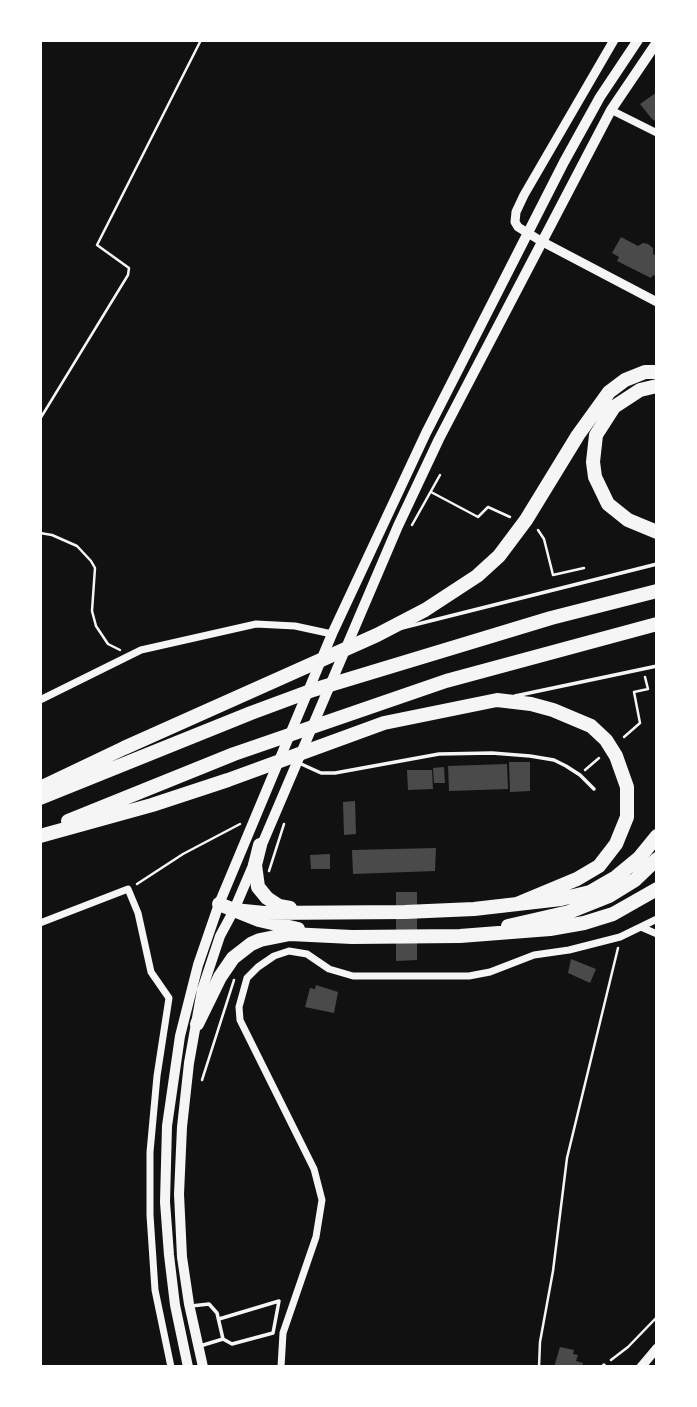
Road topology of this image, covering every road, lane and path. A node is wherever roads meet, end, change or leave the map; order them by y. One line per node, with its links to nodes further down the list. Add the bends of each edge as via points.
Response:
1 (201, 40): 12 (path, via 97,246 129,268 128,275)
2 (614, 40): 7 (street, via 516,212 515,222)
3 (638, 40): 7 (main road, via 600,97)
4 (657, 42): 5 (main road)
5 (611, 110): 6 (street); 8 (main road)
6 (657, 133)
7 (527, 233): 8 (street); 22 (main road)
8 (541, 241): 9 (street); 31 (main road, via 398,526)
9 (657, 302)
10 (657, 372): 23 (highway, via 625,380 609,392 499,556 425,610)
11 (657, 386): 16 (highway, via 640,390 614,407 596,435 593,462 608,504 628,520)
12 (40, 419)
13 (431, 492): 14 (path, via 478,517 488,507)
14 (510, 517)
15 (538, 530): 19 (path, via 553,575)
16 (657, 532)
17 (40, 533): 24 (path, via 77,546 91,561 96,626 108,644)
18 (657, 564): 23 (lane)
19 (584, 568)
20 (657, 591): 35 (highway, via 383,668 251,713)
21 (657, 624): 37 (highway, via 446,681 355,711 144,789)
22 (332, 634): 24 (street, via 256,624); 43 (main road)
23 (377, 635): 33 (highway)
24 (131, 655): 27 (street)
25 (657, 666): 28 (lane)
26 (645, 677): 29 (path, via 648,690 634,692 640,723)
27 (40, 700)
28 (497, 700): 37 (highway, via 384,723 152,805); 44 (highway, via 553,710 591,726 606,740 627,787 627,817 616,844 599,866)
29 (624, 737)
30 (599, 758): 32 (path)
31 (298, 762): 32 (lane, via 321,773 335,773 439,754 492,752 554,760); 39 (main road)
32 (580, 775): 34 (lane)
33 (40, 788)
34 (594, 789)
35 (40, 798)
36 (240, 824): 42 (path)
37 (40, 834)
38 (657, 836): 44 (highway, via 639,858 590,892)
39 (260, 845): 45 (main road); 46 (highway, via 255,875 267,898 279,906)
40 (657, 859): 51 (highway, via 635,880 584,907)
41 (657, 888): 51 (highway, via 620,911 584,923)
42 (128, 889): 48 (street); 64 (street, via 138,913 150,972 169,998 157,1076 150,1190 155,1290)
43 (219, 904): 45 (highway); 65 (main road, via 180,1036 167,1126 169,1255)
44 (517, 904): 46 (highway)
45 (234, 910): 46 (highway); 52 (highway, via 260,920); 54 (main road, via 202,990)
46 (316, 913)
47 (657, 919): 49 (street)
48 (40, 923)
49 (641, 927): 50 (street); 53 (street)
50 (657, 934)
51 (460, 936): 52 (highway)
52 (352, 937): 54 (highway, via 280,935 251,944 226,967)
53 (620, 937): 56 (street, via 534,955 469,976 353,976 329,969 307,954 289,951 274,956 247,978 240,1020 314,1169 322,1200 316,1237); 68 (path, via 567,1158)
54 (197, 1024): 57 (main road, via 182,1127 179,1194)
55 (279, 1301): 56 (lane); 59 (lane); 60 (lane, via 273,1332 232,1345)
56 (293, 1305): 67 (street, via 283,1333)
57 (189, 1307): 59 (lane, via 209,1304); 61 (main road)
58 (657, 1317): 63 (path)
59 (219, 1319): 60 (lane)
60 (223, 1339): 61 (lane)
61 (198, 1346): 66 (main road)
62 (657, 1348): 69 (street)
63 (603, 1366)
64 (171, 1367)
65 (188, 1367)
66 (203, 1367)
67 (281, 1367)
68 (539, 1367)
69 (641, 1367)

